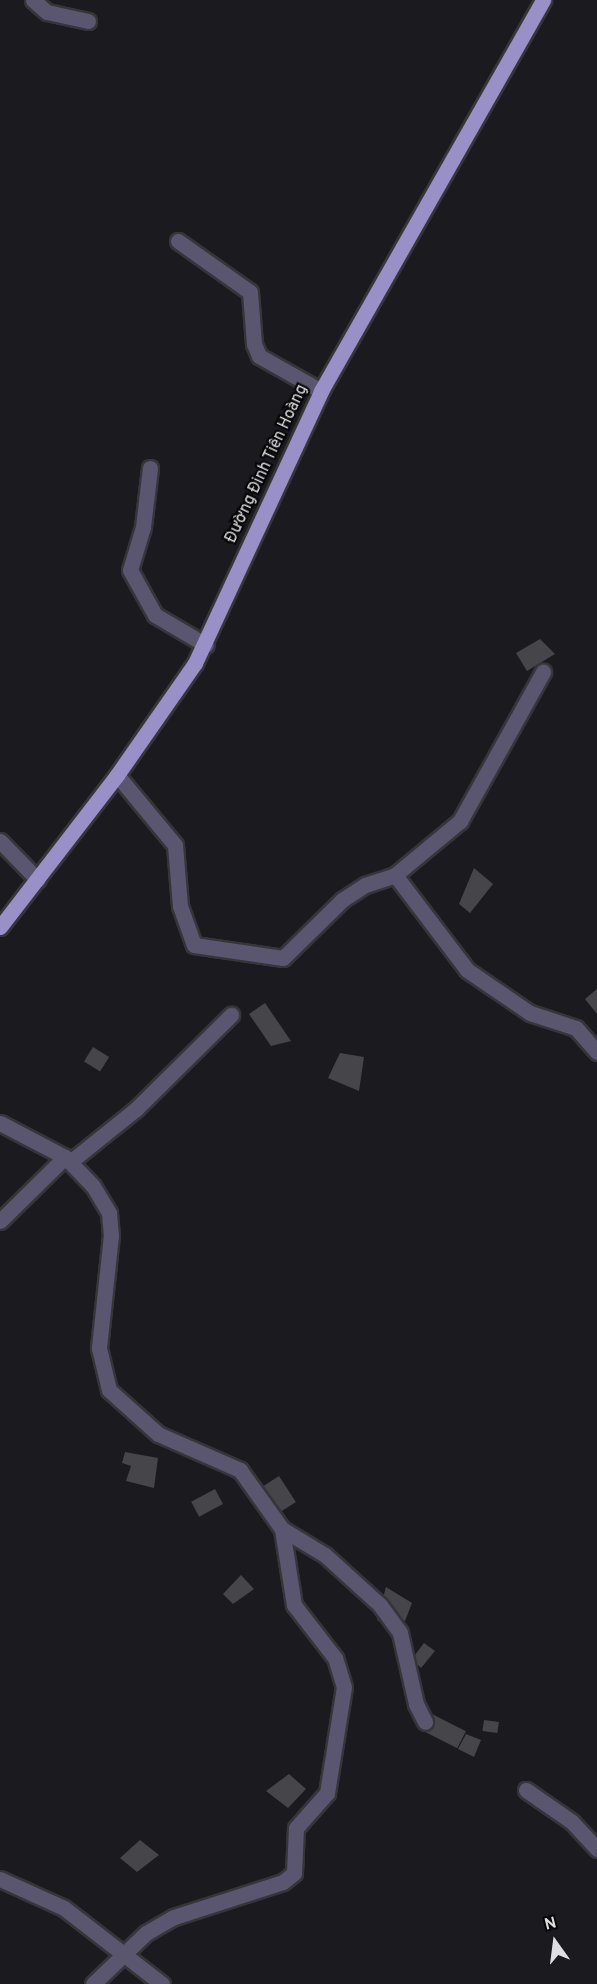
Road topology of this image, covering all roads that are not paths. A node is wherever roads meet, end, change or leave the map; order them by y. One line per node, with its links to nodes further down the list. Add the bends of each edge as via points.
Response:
1 (33, 0): 3 (street, via 47,12)
2 (543, 0): 5 (main road, Đường Đinh Tiên Hoàng)
3 (88, 21)
4 (178, 241): 5 (street, via 250,292 254,344 260,356)
5 (321, 391): 7 (main road, Đường Đinh Tiên Hoàng)
6 (150, 468): 7 (street, via 143,527 130,570 155,615)
7 (206, 645): 9 (main road, Đường Đinh Tiên Hoàng)
8 (543, 672): 11 (street, via 460,821)
9 (117, 775): 11 (street, via 175,845 180,906 188,937 205,950 283,958 342,900 365,885); 12 (main road, Đường Đinh Tiên Hoàng)
10 (0, 841): 12 (street)
11 (395, 875): 15 (street, via 467,970 530,1013 576,1028)
12 (38, 880): 13 (main road, Đường Đinh Tiên Hoàng)
13 (0, 927)
14 (231, 1015): 17 (street, via 136,1109)
15 (597, 1052)
16 (0, 1123): 17 (street)
17 (67, 1160): 18 (street); 19 (street, via 100,1196 110,1224 99,1323 100,1364 109,1390 152,1430 240,1470)
18 (0, 1221)
19 (282, 1529): 20 (street, via 325,1555 392,1618); 24 (street, via 294,1605 325,1643 343,1678 343,1713 327,1793 296,1828 291,1878 174,1917)
20 (425, 1722)
21 (526, 1790): 22 (street, via 572,1822)
22 (597, 1849)
23 (0, 1880): 24 (street, via 63,1908)
24 (124, 1952): 25 (street); 26 (street)
25 (93, 1984)
26 (162, 1984)

